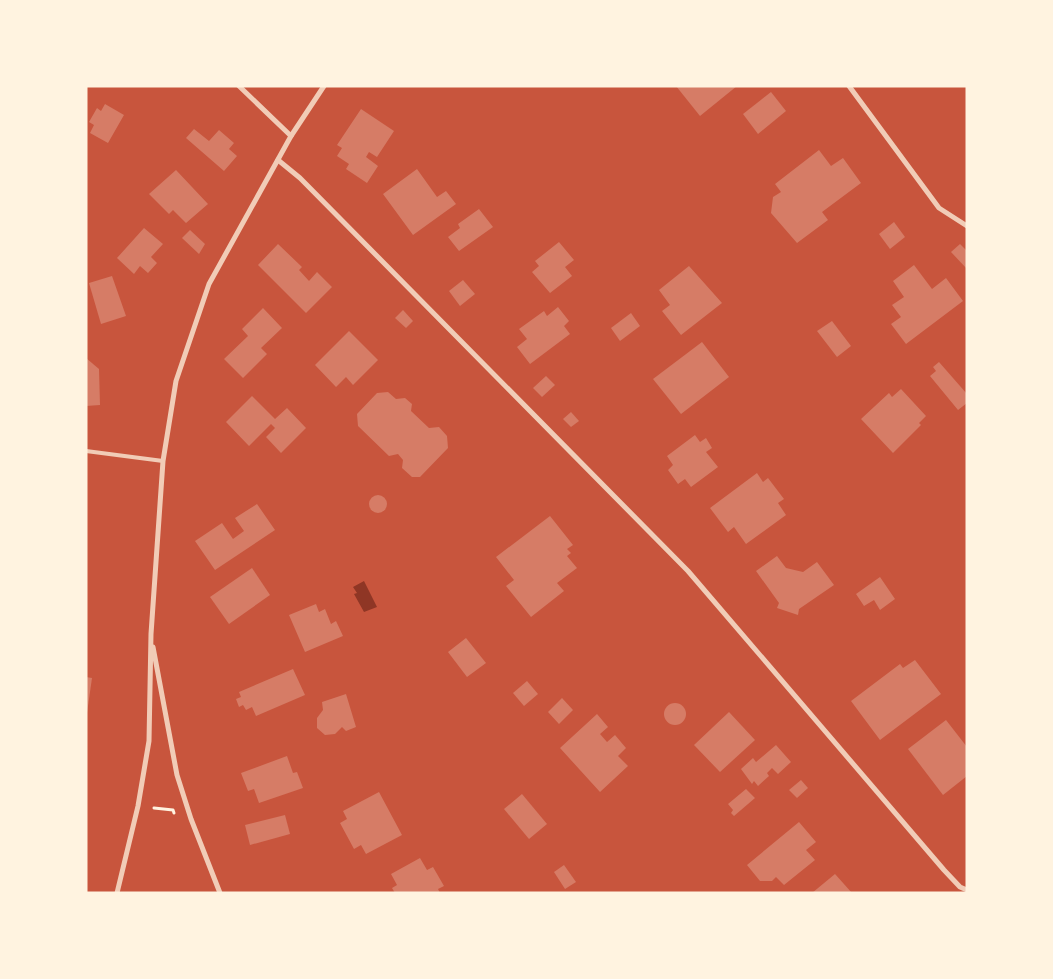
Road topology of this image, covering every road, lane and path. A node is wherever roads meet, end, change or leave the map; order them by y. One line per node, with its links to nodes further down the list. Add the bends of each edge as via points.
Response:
1 (239, 86): 4 (street)
2 (324, 86): 4 (street)
3 (849, 86): 6 (street, via 939,208)
4 (291, 136): 5 (street)
5 (278, 160): 8 (street, via 209,284 197,314 176,381); 12 (street, via 300,178 688,571 944,870)
6 (967, 226)
7 (86, 451): 8 (lane)
8 (163, 461): 9 (street)
9 (151, 634): 13 (street, via 149,741 136,816); 14 (street, via 177,774)
10 (154, 808): 11 (path)
11 (173, 810)
12 (967, 890)
13 (117, 893)
14 (220, 893)

